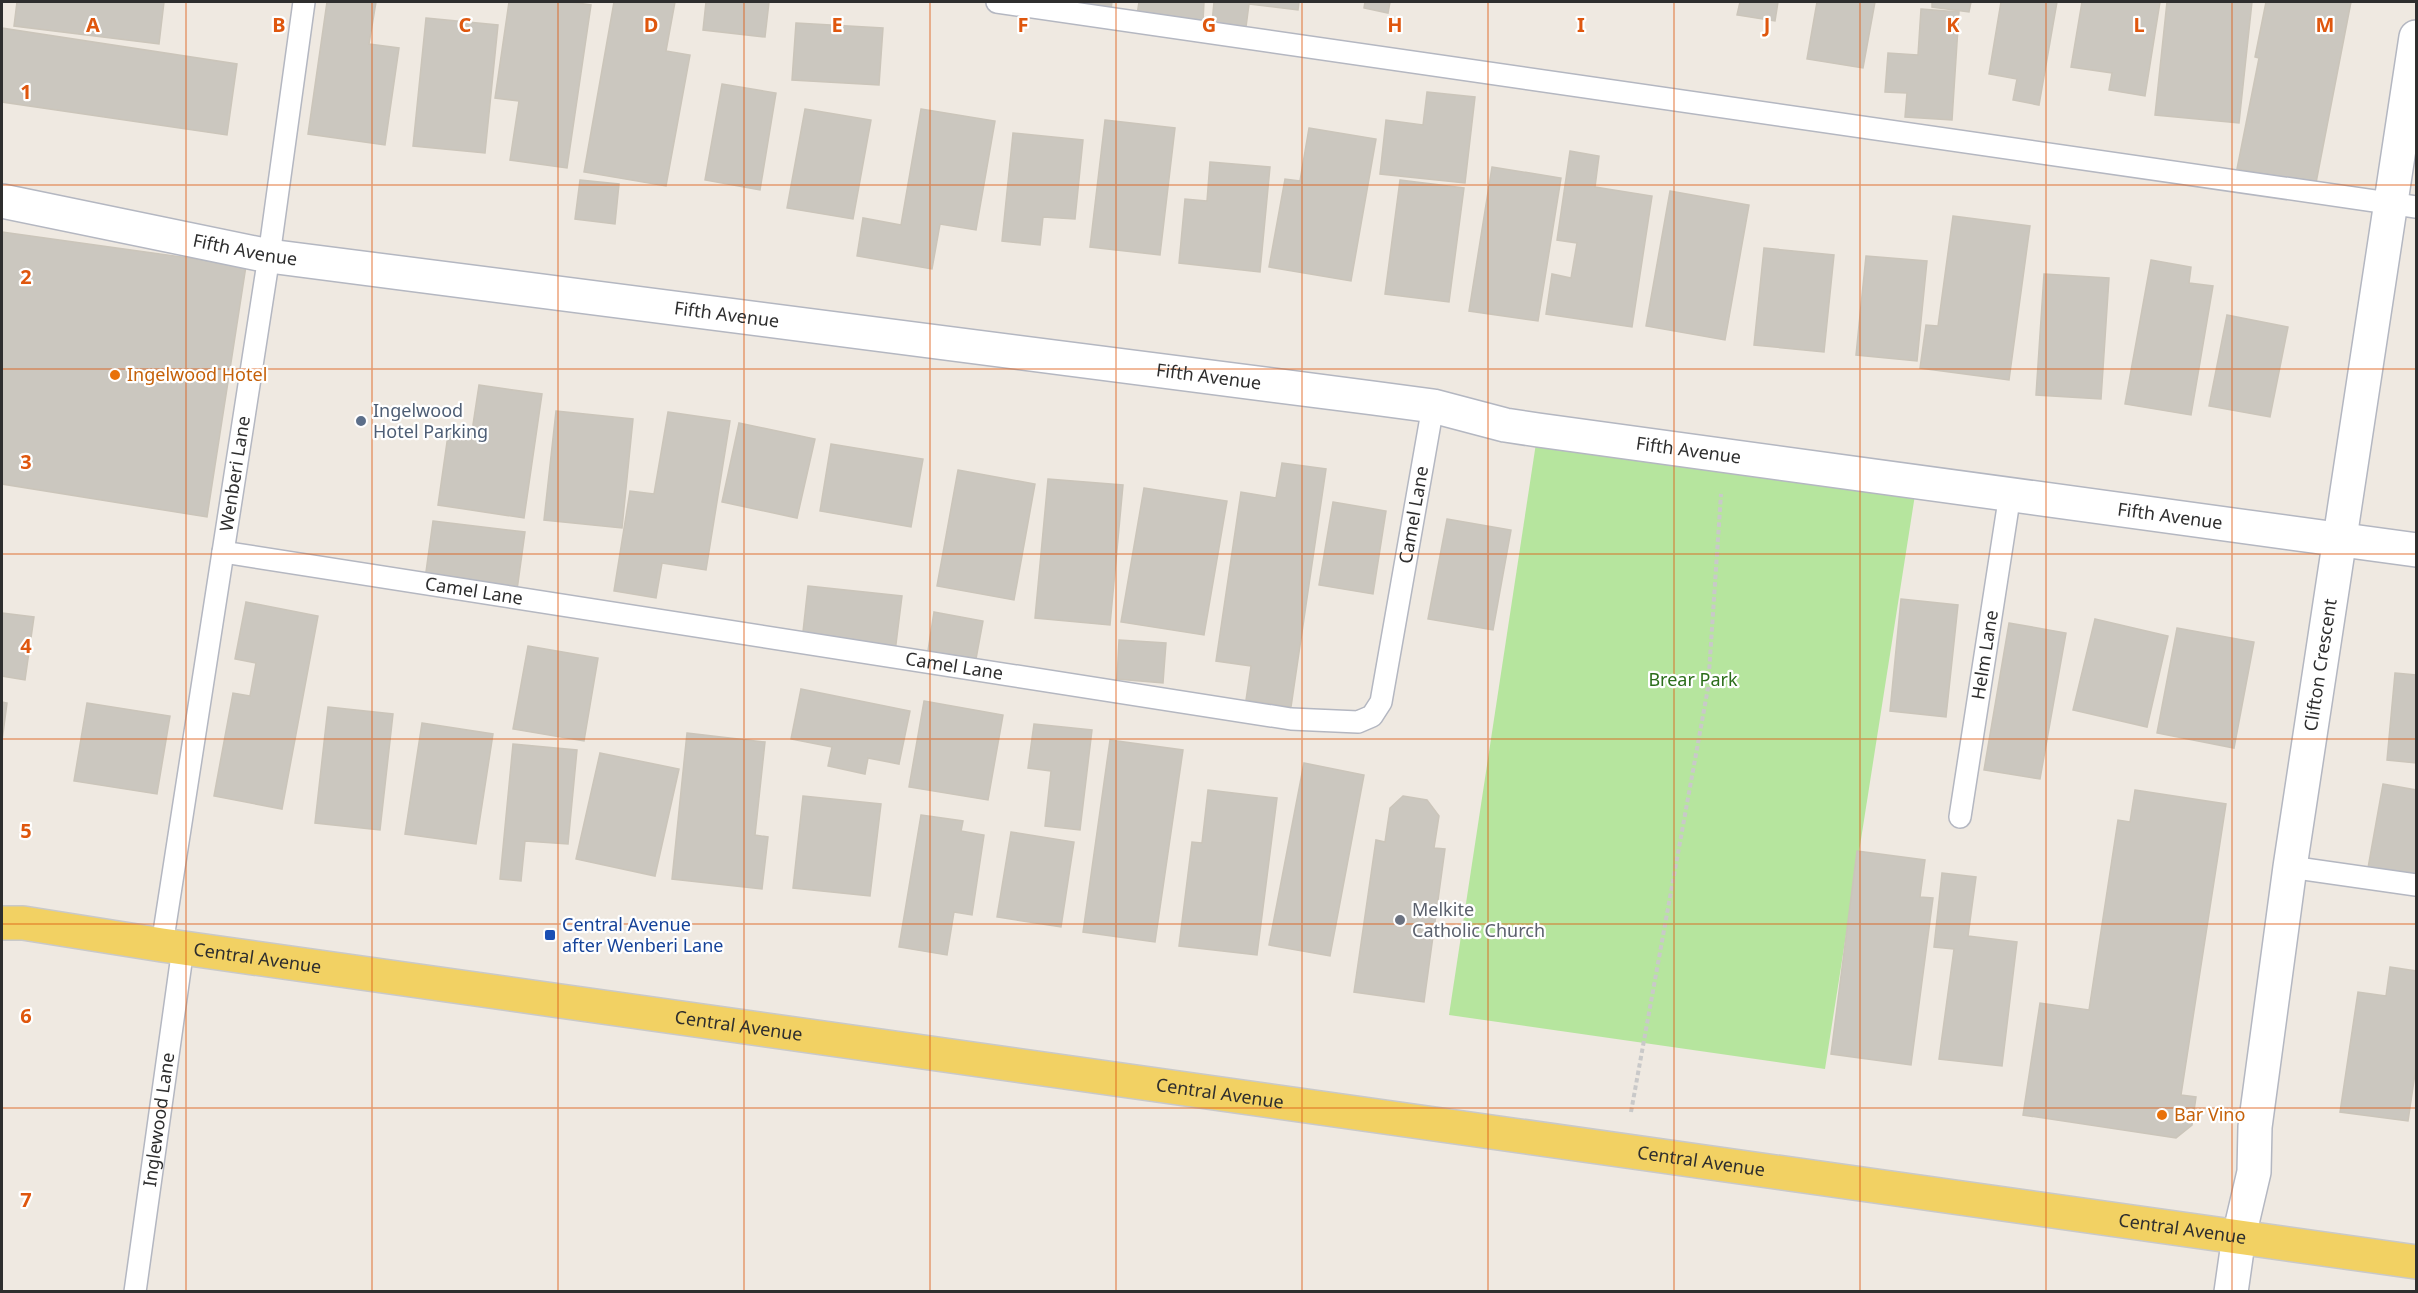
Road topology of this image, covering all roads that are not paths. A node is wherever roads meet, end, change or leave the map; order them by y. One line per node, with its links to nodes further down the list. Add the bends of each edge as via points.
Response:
1 (304, 2): 6 (lane, Wenberi Lane)
2 (997, 2): 5 (lane)
3 (2416, 37): 5 (street, Clifton Crescent)
4 (2, 201): 6 (street, Fifth Avenue)
5 (2404, 205): 9 (street, Clifton Crescent)
6 (268, 256): 7 (street, Fifth Avenue); 11 (lane, Wenberi Lane)
7 (1433, 406): 8 (street, Fifth Avenue, via 1505,425); 11 (lane, Camel Lane, via 1381,702 1372,716 1358,722 1291,719)
8 (2010, 495): 9 (street, Fifth Avenue); 12 (lane, Helm Lane)
9 (2341, 540): 10 (street, Fifth Avenue); 13 (street, Clifton Crescent)
10 (2416, 550)
11 (223, 552): 16 (lane, Wenberi Lane)
12 (1960, 817)
13 (2290, 867): 14 (lane); 17 (street, Clifton Crescent, via 2255,1127 2254,1172)
14 (2416, 885)
15 (9, 921): 16 (main road, Central Avenue)
16 (173, 946): 17 (main road, Central Avenue); 19 (lane, Inglewood Lane)
17 (2239, 1236): 18 (main road, Central Avenue); 20 (street, Clifton Crescent)
18 (2416, 1262)
19 (135, 1292)
20 (2231, 1292)

